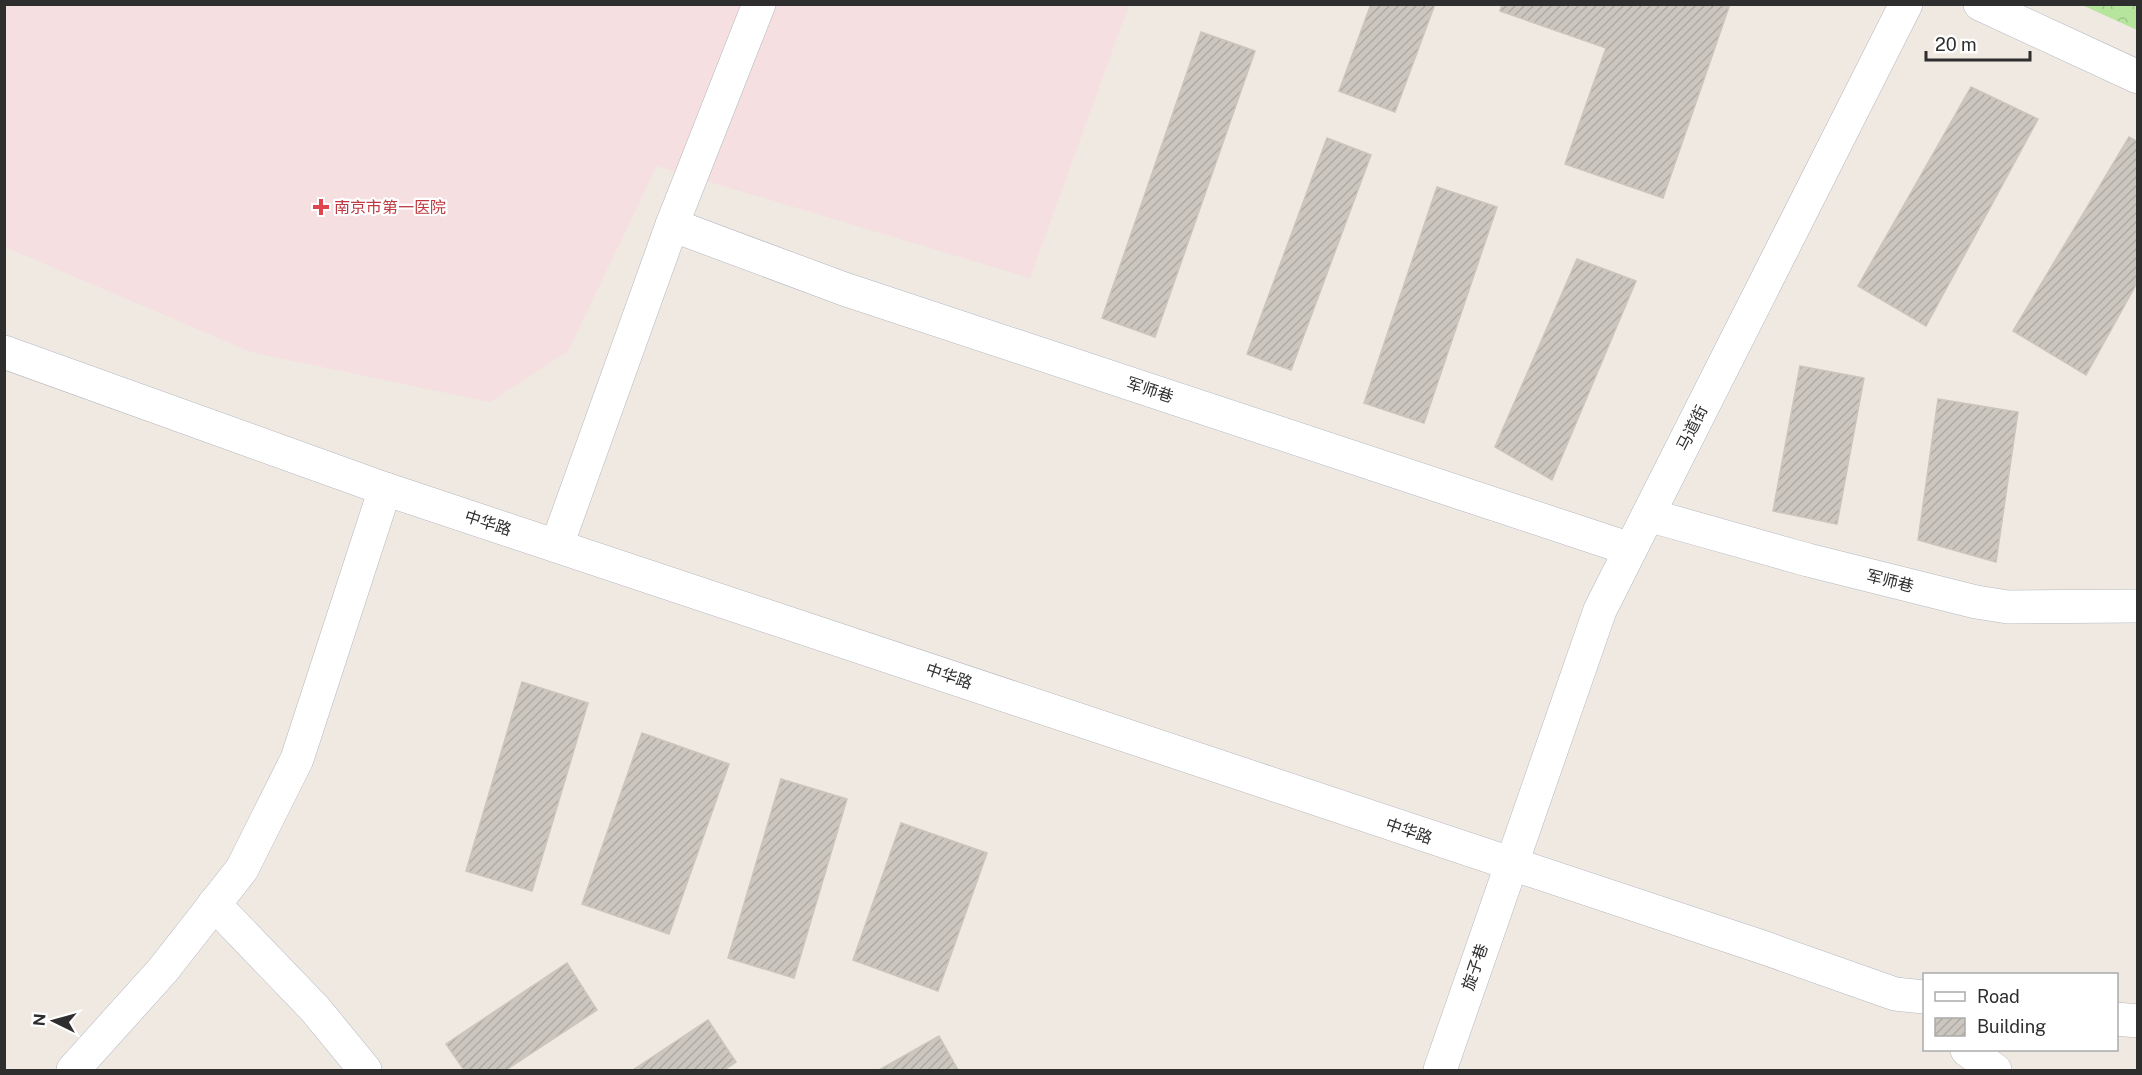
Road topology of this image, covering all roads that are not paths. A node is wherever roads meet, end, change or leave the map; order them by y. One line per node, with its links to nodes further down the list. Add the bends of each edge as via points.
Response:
1 (759, 4): 5 (street)
2 (1906, 4): 8 (street, 马道街)
3 (1980, 4): 4 (street)
4 (2138, 77)
5 (672, 225): 9 (street); 10 (street, 军师巷, via 844,289)
6 (4, 352): 7 (street, 中华路)
7 (385, 489): 9 (street, 中华路); 13 (street, via 297,759 242,869)
8 (1648, 515): 10 (street, 马道街); 11 (street, 军师巷, via 1976,602 2008,607)
9 (557, 545): 12 (street, 中华路)
10 (1630, 549): 12 (street, 马道街, via 1600,610)
11 (2138, 606)
12 (1510, 864): 14 (street, 中华路); 21 (street, 旋子巷)
13 (214, 904): 19 (street, via 163,970); 20 (street, via 315,1009)
14 (1910, 996): 15 (street, 中华路)
15 (1923, 1016)
16 (2118, 1019): 17 (street)
17 (2138, 1021)
18 (1968, 1051): 22 (street)
19 (73, 1071)
20 (365, 1071)
21 (1440, 1071)
22 (1995, 1071)

